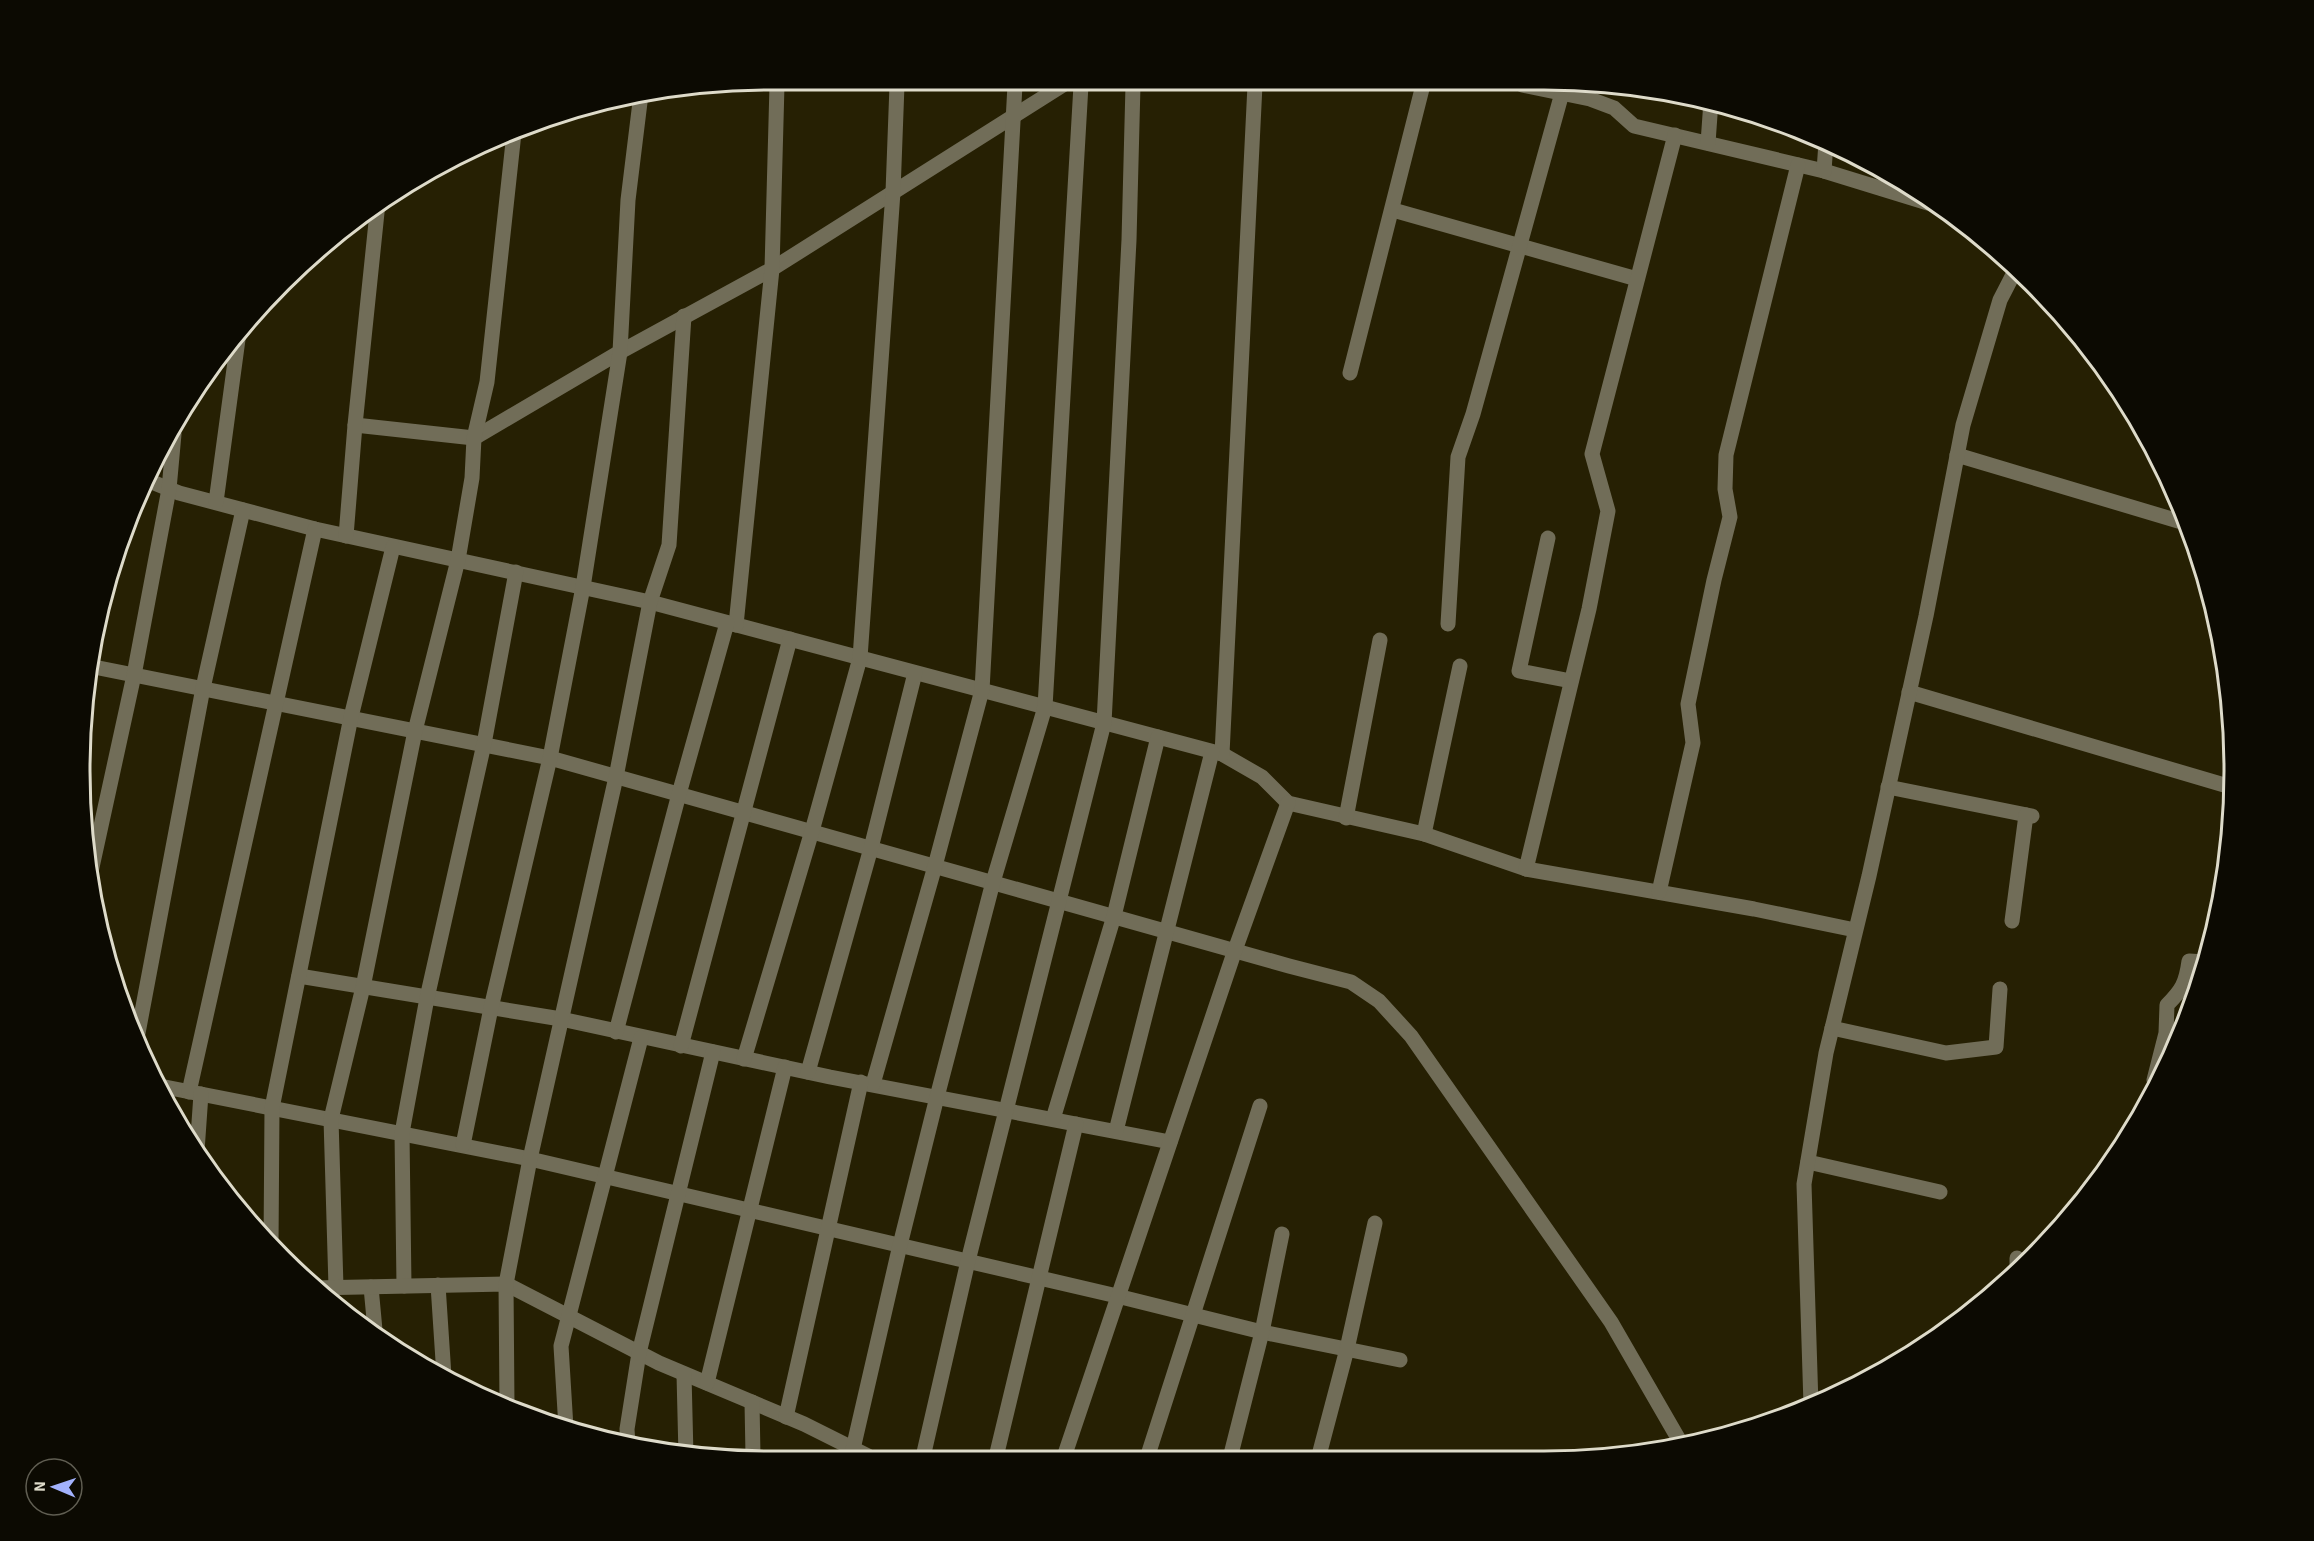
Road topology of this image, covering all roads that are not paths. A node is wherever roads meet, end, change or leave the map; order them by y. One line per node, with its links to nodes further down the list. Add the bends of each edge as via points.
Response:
1 (777, 90): 26 (street)
2 (897, 90): 21 (street)
3 (1015, 90): 14 (street)
4 (1056, 90): 14 (street)
5 (1081, 90): 64 (street)
6 (1133, 90): 66 (street)
7 (1255, 90): 70 (street)
8 (1422, 90): 23 (street)
9 (1545, 90): 11 (street)
10 (1590, 92): 11 (street); 15 (street, via 1634,126)
11 (1562, 93): 25 (street)
12 (640, 103): 31 (street, via 628,200)
13 (1711, 111): 17 (street)
14 (1014, 116): 21 (street); 61 (street)
15 (1675, 135): 17 (street); 28 (street)
16 (513, 141): 34 (street, via 487,382)
17 (1708, 142): 19 (street)
18 (1825, 152): 20 (street)
19 (1798, 165): 20 (street); 86 (street, via 1726,455 1725,489 1730,517 1688,704 1693,743)
20 (1824, 171): 22 (street)
21 (893, 192): 26 (street); 54 (street)
22 (1910, 198)
23 (1393, 210): 25 (street); 32 (street)
24 (377, 216): 33 (street)
25 (1520, 246): 28 (street); 51 (street, via 1458,457)
26 (772, 269): 29 (street); 50 (street)
27 (2012, 277): 36 (street, via 2000,300)
28 (1638, 279): 59 (street, via 1592,454 1608,511)
29 (684, 316): 31 (street); 49 (street, via 669,545)
30 (237, 349): 39 (street)
31 (620, 352): 34 (street); 48 (street)
32 (1350, 373)
33 (355, 425): 34 (street); 43 (street)
34 (474, 438): 46 (street, via 472,478)
35 (173, 445): 38 (street)
36 (1957, 455): 41 (street); 62 (street)
37 (154, 483): 38 (street)
38 (169, 489): 39 (street); 58 (street)
39 (216, 502): 40 (street)
40 (243, 510): 42 (street); 60 (street)
41 (2176, 520)
42 (315, 529): 43 (street); 63 (street)
43 (346, 536): 45 (street)
44 (1548, 538): 59 (street, via 1519,671)
45 (393, 547): 46 (street); 65 (street)
46 (458, 560): 47 (street); 67 (street)
47 (516, 572): 48 (street); 69 (street)
48 (583, 587): 49 (street); 71 (street)
49 (650, 602): 50 (street); 72 (street)
50 (732, 624): 52 (street); 75 (street)
51 (1448, 624)
52 (790, 639): 54 (street); 77 (street)
53 (1380, 640): 78 (street)
54 (860, 658): 57 (street); 79 (street)
55 (1460, 666): 80 (street)
56 (98, 668): 58 (street)
57 (915, 673): 61 (street); 81 (street)
58 (134, 675): 60 (street); 82 (street)
59 (1571, 681): 84 (street)
60 (203, 688): 63 (street); 100 (street)
61 (982, 690): 64 (street); 83 (street)
62 (1909, 692): 73 (street); 74 (street)
63 (277, 702): 65 (street); 112 (street)
64 (1045, 707): 66 (street); 85 (street)
65 (351, 717): 67 (street); 94 (street)
66 (1104, 723): 68 (street); 87 (street)
67 (415, 730): 69 (street); 95 (street)
68 (1158, 737): 70 (street); 88 (street)
69 (484, 744): 71 (street); 97 (street)
70 (1217, 753): 76 (street, via 1262,777); 91 (street)
71 (550, 758): 72 (street); 98 (street)
72 (616, 777): 75 (street); 99 (street)
73 (2224, 786)
74 (1888, 787): 89 (street, via 2029,815); 90 (street)
75 (679, 794): 77 (street); 102 (street)
76 (1288, 803): 78 (street); 92 (street)
77 (743, 812): 79 (street); 104 (street)
78 (1346, 818): 80 (street)
79 (812, 831): 81 (street); 106 (street)
80 (1424, 834): 84 (street)
81 (871, 848): 83 (street); 109 (street)
82 (95, 852)
83 (935, 866): 85 (street); 110 (street)
84 (1526, 869): 86 (street)
85 (993, 882): 87 (street); 113 (street)
86 (1659, 892): 90 (street)
87 (1060, 901): 88 (street); 116 (street)
88 (1114, 916): 91 (street); 118 (street)
89 (2012, 921)
90 (1855, 930): 101 (street)
91 (1167, 931): 92 (street); 120 (street)
92 (1235, 950): 123 (street); 161 (street, via 1351,982 1379,1000 1411,1036 1611,1322)
93 (2197, 961): 107 (street, via 2189,961 2187,980 2167,1005)
94 (299, 976): 95 (street); 115 (street)
95 (363, 987): 97 (street); 117 (street)
96 (2000, 989): 101 (street, via 1996,1047 1946,1053)
97 (426, 998): 98 (street); 121 (street)
98 (491, 1008): 99 (street); 124 (street)
99 (561, 1019): 102 (street); 125 (street)
100 (140, 1025)
101 (1832, 1028): 126 (street)
102 (616, 1032): 103 (street)
103 (641, 1038): 104 (street); 127 (street)
104 (681, 1046): 105 (street)
105 (713, 1052): 106 (street); 129 (street)
106 (744, 1059): 108 (street)
107 (2159, 1059)
108 (785, 1067): 109 (street); 130 (street)
109 (808, 1072): 110 (street)
110 (867, 1083): 113 (street); 132 (street)
111 (169, 1088): 112 (street)
112 (195, 1093): 115 (street); 122 (street)
113 (937, 1096): 116 (street); 135 (street)
114 (1260, 1106): 146 (street)
115 (272, 1108): 117 (street); 133 (street)
116 (1008, 1110): 118 (street); 136 (street)
117 (331, 1119): 121 (street); 142 (street)
118 (1053, 1119): 119 (street)
119 (1076, 1124): 120 (street); 137 (street)
120 (1116, 1131): 123 (street)
121 (402, 1133): 124 (street); 140 (street)
122 (196, 1136)
123 (1170, 1142): 144 (street)
124 (463, 1145): 125 (street)
125 (530, 1159): 127 (street); 138 (street)
126 (1808, 1162): 128 (street); 155 (street, via 1804,1184)
127 (606, 1176): 129 (street); 145 (street)
128 (1940, 1192)
129 (679, 1193): 130 (street); 150 (street)
130 (751, 1210): 132 (street); 154 (street)
131 (1375, 1223): 149 (street)
132 (828, 1228): 135 (street); 158 (street)
133 (271, 1232)
134 (1282, 1233): 148 (street)
135 (900, 1245): 136 (street); 165 (street)
136 (968, 1261): 137 (street); 166 (street)
137 (1040, 1277): 144 (street); 167 (street)
138 (506, 1284): 139 (street); 145 (street); 156 (street)
139 (438, 1285): 140 (street); 152 (street)
140 (404, 1286): 143 (street)
141 (328, 1287): 142 (street)
142 (336, 1287): 143 (street)
143 (371, 1287): 147 (street)
144 (1117, 1296): 146 (street); 168 (street)
145 (569, 1315): 150 (street); 159 (street, via 561,1346)
146 (1194, 1315): 148 (street); 169 (street)
147 (374, 1323)
148 (1262, 1332): 149 (street); 170 (street)
149 (1347, 1349): 151 (street); 171 (street)
150 (639, 1353): 153 (street); 160 (street)
151 (1400, 1360)
152 (443, 1367)
153 (684, 1374): 154 (street); 162 (street)
154 (707, 1383): 157 (street)
155 (1811, 1396)
156 (507, 1398)
157 (752, 1402): 158 (street); 163 (street)
158 (786, 1417): 164 (street)
159 (565, 1419)
160 (627, 1436)
161 (1678, 1438)
162 (686, 1445)
163 (753, 1451)
164 (849, 1451)
165 (853, 1451)
166 (923, 1451)
167 (997, 1451)
168 (1066, 1451)
169 (1149, 1451)
170 (1232, 1451)
171 (1320, 1451)

